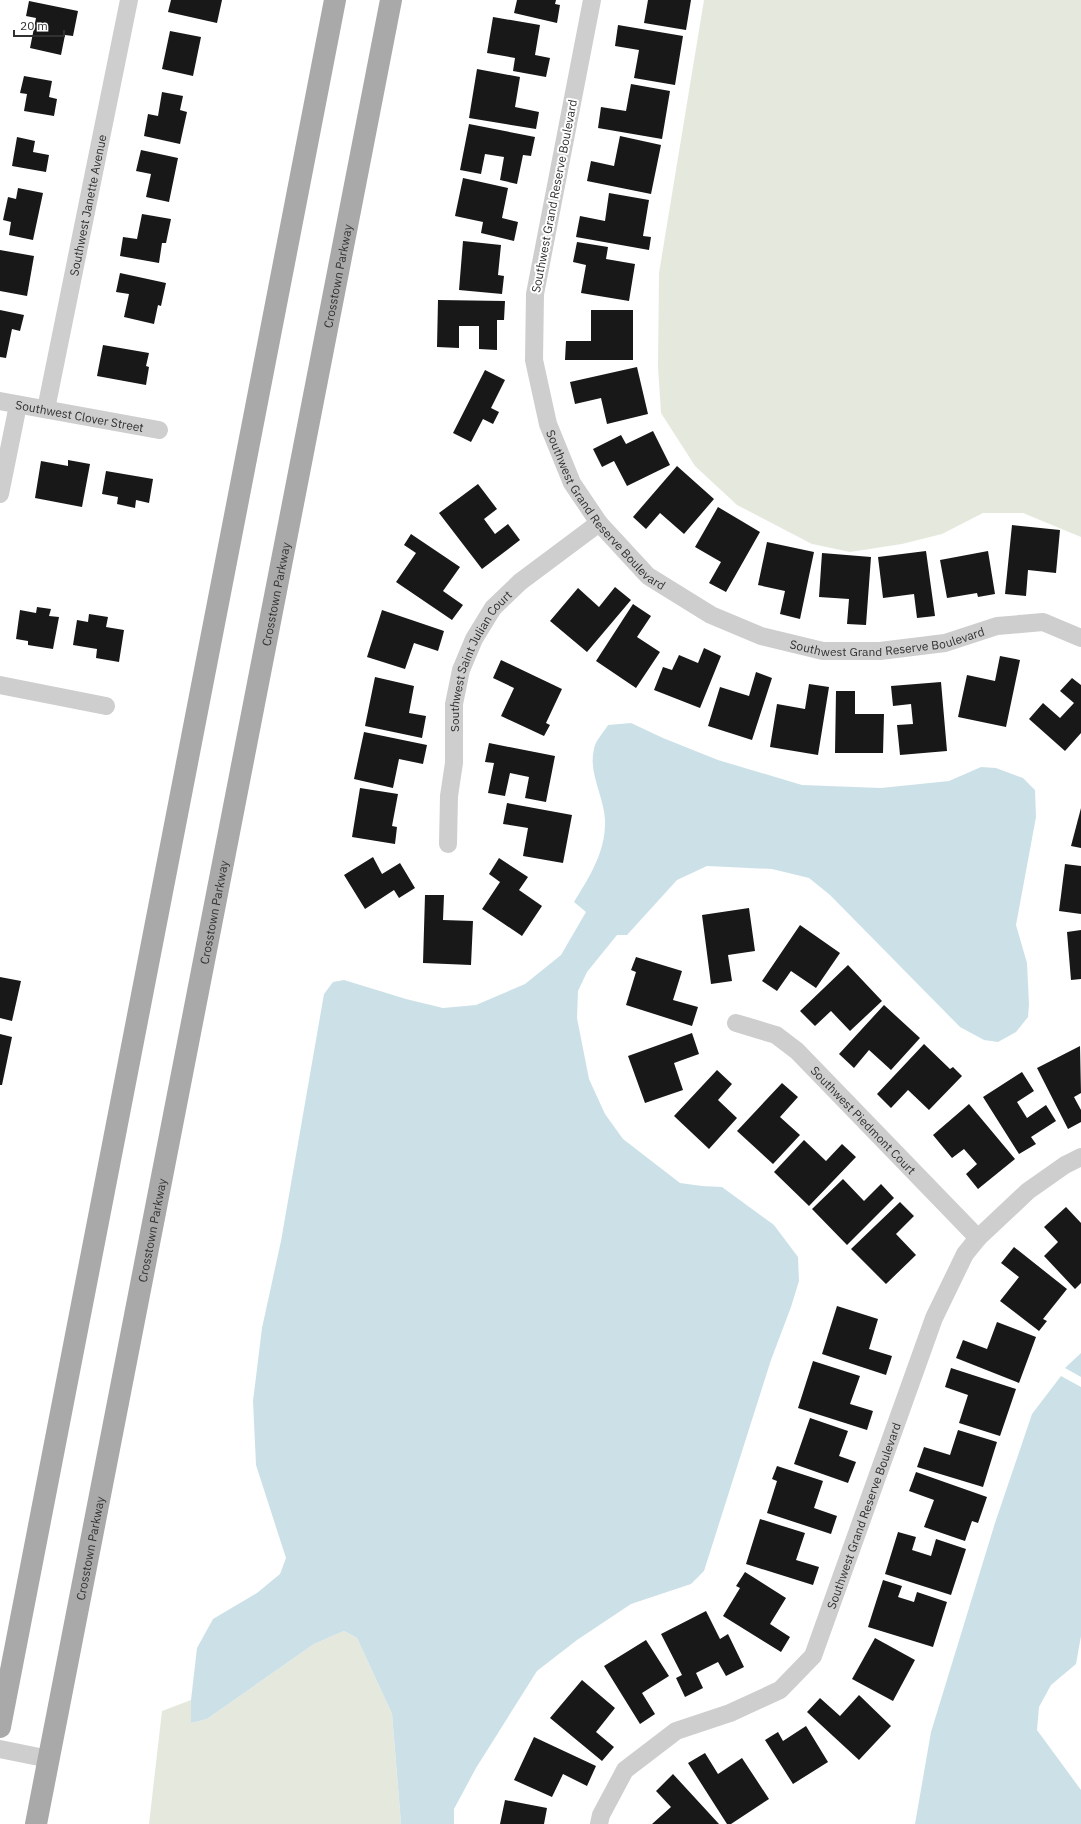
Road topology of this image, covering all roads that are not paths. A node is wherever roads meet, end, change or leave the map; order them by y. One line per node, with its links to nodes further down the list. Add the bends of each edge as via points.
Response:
1 (129, 0): 7 (street, Southwest Janette Avenue)
2 (335, 0): 18 (main road)
3 (391, 0): 20 (main road, Crosstown Parkway)
4 (592, 0): 10 (street, Southwest Grand Reserve Boulevard, via 535,294 534,360 548,424 572,483)
5 (0, 401): 6 (street, Southwest Clover Street)
6 (18, 405): 7 (street, Southwest Clover Street); 9 (street)
7 (46, 410): 8 (street, Southwest Clover Street)
8 (159, 430)
9 (0, 494)
10 (599, 523): 11 (street, Southwest Grand Reserve Boulevard, via 648,576 711,615 761,636 823,651 888,650 944,643 997,626 1043,622); 14 (street, Southwest Saint Julian Court, via 520,582 493,608 474,639 461,670 454,704 454,763 449,796)
11 (1081, 638)
12 (0, 685): 13 (street)
13 (106, 706)
14 (448, 844)
15 (736, 1023): 17 (street, Southwest Piedmont Court, via 776,1035 797,1051)
16 (1081, 1157): 17 (street, Southwest Grand Reserve Boulevard, via 1066,1164 1028,1191)
17 (978, 1238): 22 (street, Southwest Grand Reserve Boulevard, via 966,1254 934,1318 813,1656 780,1690 730,1713 676,1731 625,1770 601,1815)
18 (0, 1728)
19 (0, 1750): 20 (street)
20 (49, 1759): 21 (main road, Crosstown Parkway)
21 (36, 1824)
22 (599, 1824)

